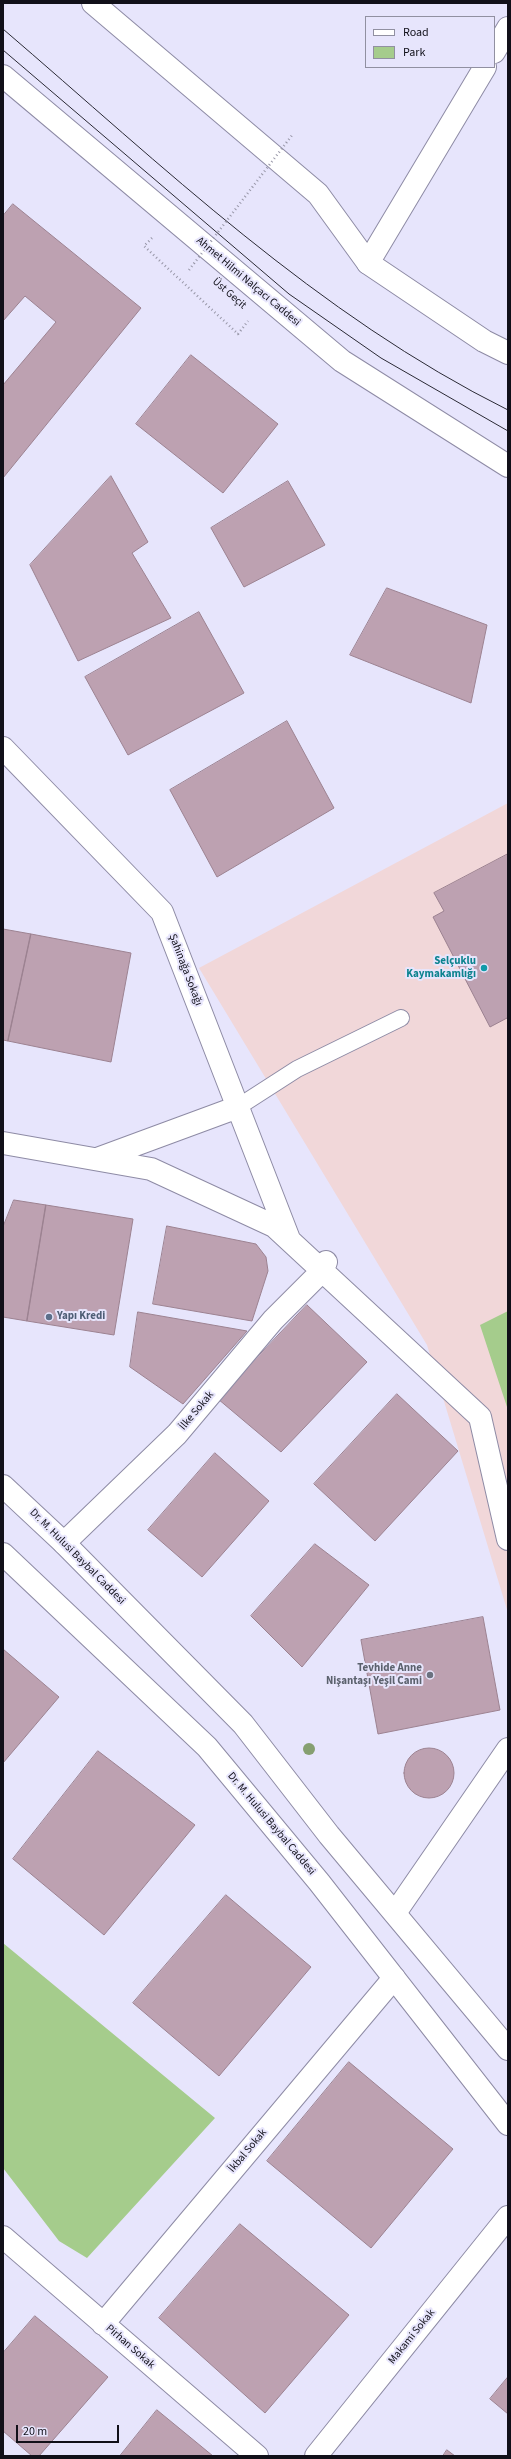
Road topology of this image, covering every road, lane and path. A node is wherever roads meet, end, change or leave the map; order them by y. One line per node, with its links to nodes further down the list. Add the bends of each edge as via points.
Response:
1 (93, 3): 8 (street, via 318,194)
2 (508, 28): 3 (street)
3 (495, 50)
4 (484, 68): 8 (street)
5 (3, 76): 7 (street, Ahmet Hilmi Nalçacı Caddesi)
6 (293, 134): 9 (path, bridge, via 189,270)
7 (171, 217): 10 (path, Üst Geçit, via 144,246 238,334 248,321); 12 (street, Ahmet Hilmi Nalçacı Caddesi, via 342,361)
8 (368, 263): 11 (street, via 484,341)
9 (195, 275)
10 (242, 316)
11 (508, 353)
12 (508, 466)
13 (3, 748): 15 (street, Şahinağa Sokağı, via 162,912)
14 (401, 1018): 15 (lane, via 297,1069)
15 (238, 1107): 17 (street); 18 (street, Şahinağa Sokağı)
16 (3, 1143): 17 (street)
17 (96, 1159): 18 (street, via 151,1169 274,1226)
18 (291, 1242): 19 (street)
19 (324, 1267): 21 (street, via 480,1417); 22 (street, İlke Sokak, via 273,1320 177,1434)
20 (3, 1486): 22 (street, Dr. M. Hulusi Baybal Caddesi)
21 (508, 1539)
22 (64, 1543): 25 (street, Dr. M. Hulusi Baybal Caddesi, via 242,1724 329,1835)
23 (3, 1554): 26 (street, Dr. M. Hulusi Baybal Caddesi, via 207,1746)
24 (508, 1749): 25 (street)
25 (395, 1913): 27 (street, Dr. M. Hulusi Baybal Caddesi)
26 (394, 1978): 28 (street, Dr. M. Hulusi Baybal Caddesi); 31 (street, İkbal Sokak)
27 (508, 2049)
28 (508, 2124)
29 (508, 2217): 33 (street, Makami Sokak)
30 (6, 2246): 31 (street, Pirhan Sokak)
31 (103, 2324): 32 (street, Pirhan Sokak)
32 (257, 2456)
33 (316, 2456)

